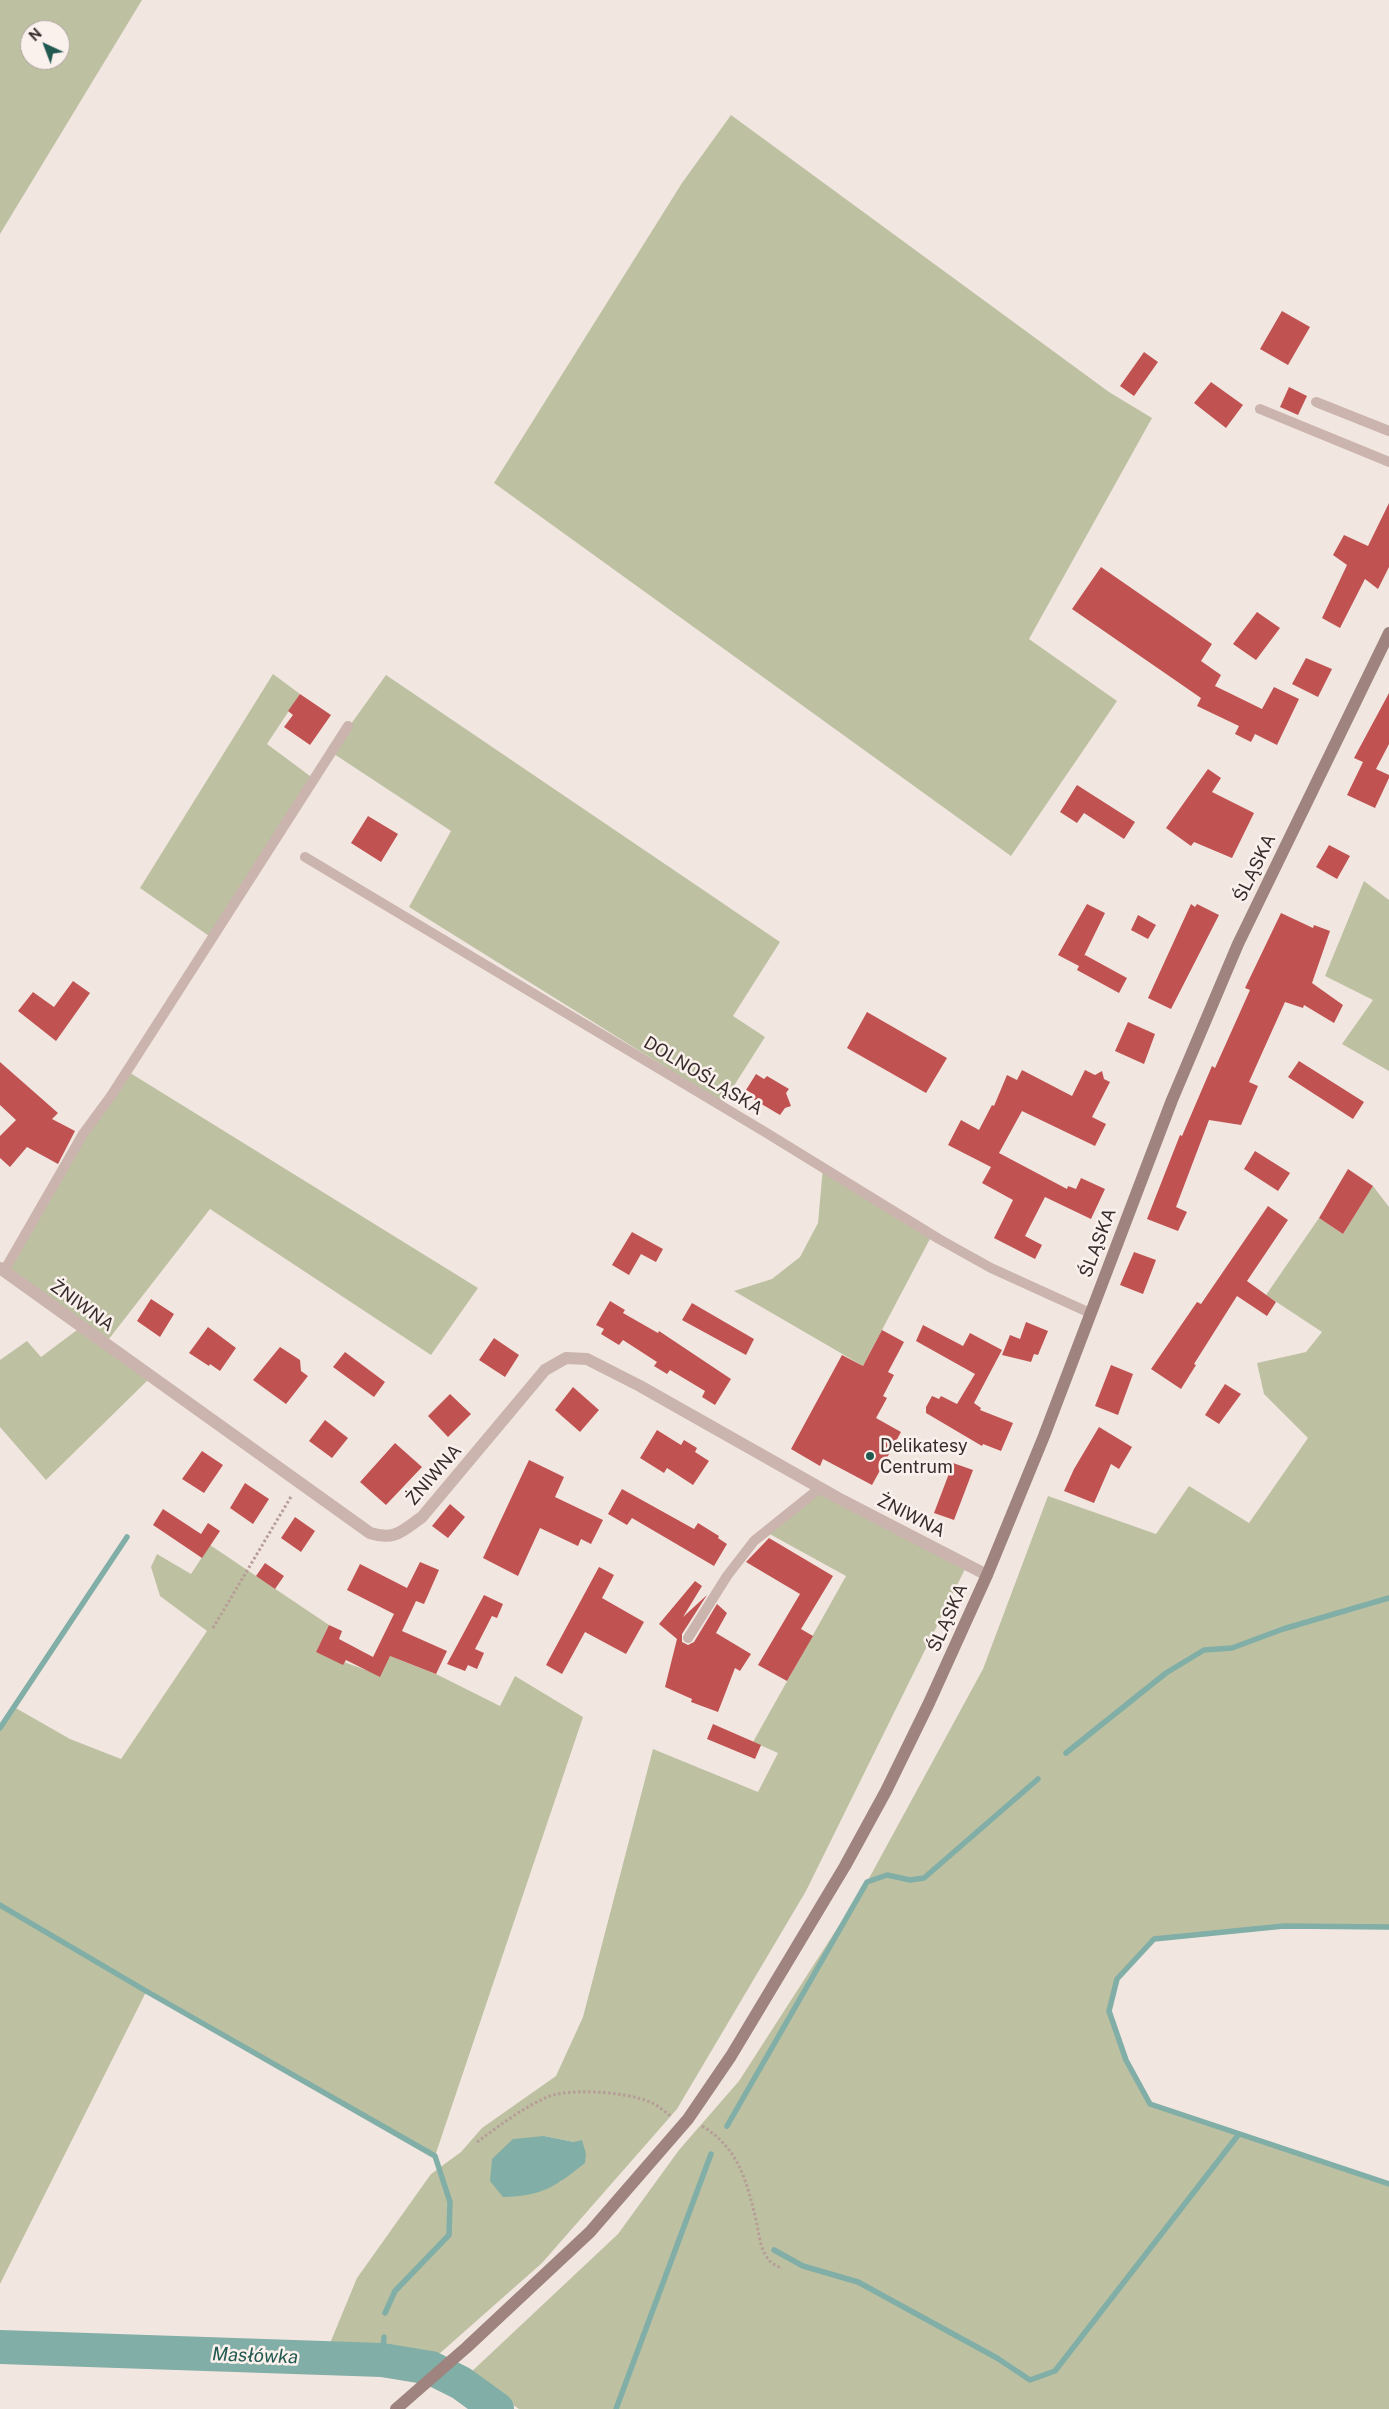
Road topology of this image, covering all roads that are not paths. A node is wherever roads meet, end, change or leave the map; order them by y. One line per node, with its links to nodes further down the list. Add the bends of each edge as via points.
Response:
1 (1316, 402): 3 (lane)
2 (1260, 409): 4 (lane)
3 (1389, 431)
4 (1389, 462)
5 (1389, 633): 9 (street, ŚLĄSKA, via 1238,944 1172,1100)
6 (348, 726): 8 (lane, via 84,1134)
7 (305, 857): 9 (lane, DOLNOŚLĄSKA, via 939,1239 991,1268)
8 (2, 1270): 10 (street, ŻNIWNA, via 298,1483 370,1533 385,1538 422,1517 545,1370 566,1358 587,1359 640,1386)
9 (1090, 1313): 11 (street, ŚLĄSKA)
10 (820, 1488): 11 (street, ŻNIWNA); 12 (lane, via 754,1542 727,1576)
11 (987, 1575): 13 (street, ŚLĄSKA, via 926,1710 845,1866 731,2056 685,2122 590,2232)
12 (688, 1638)
13 (399, 2406)

